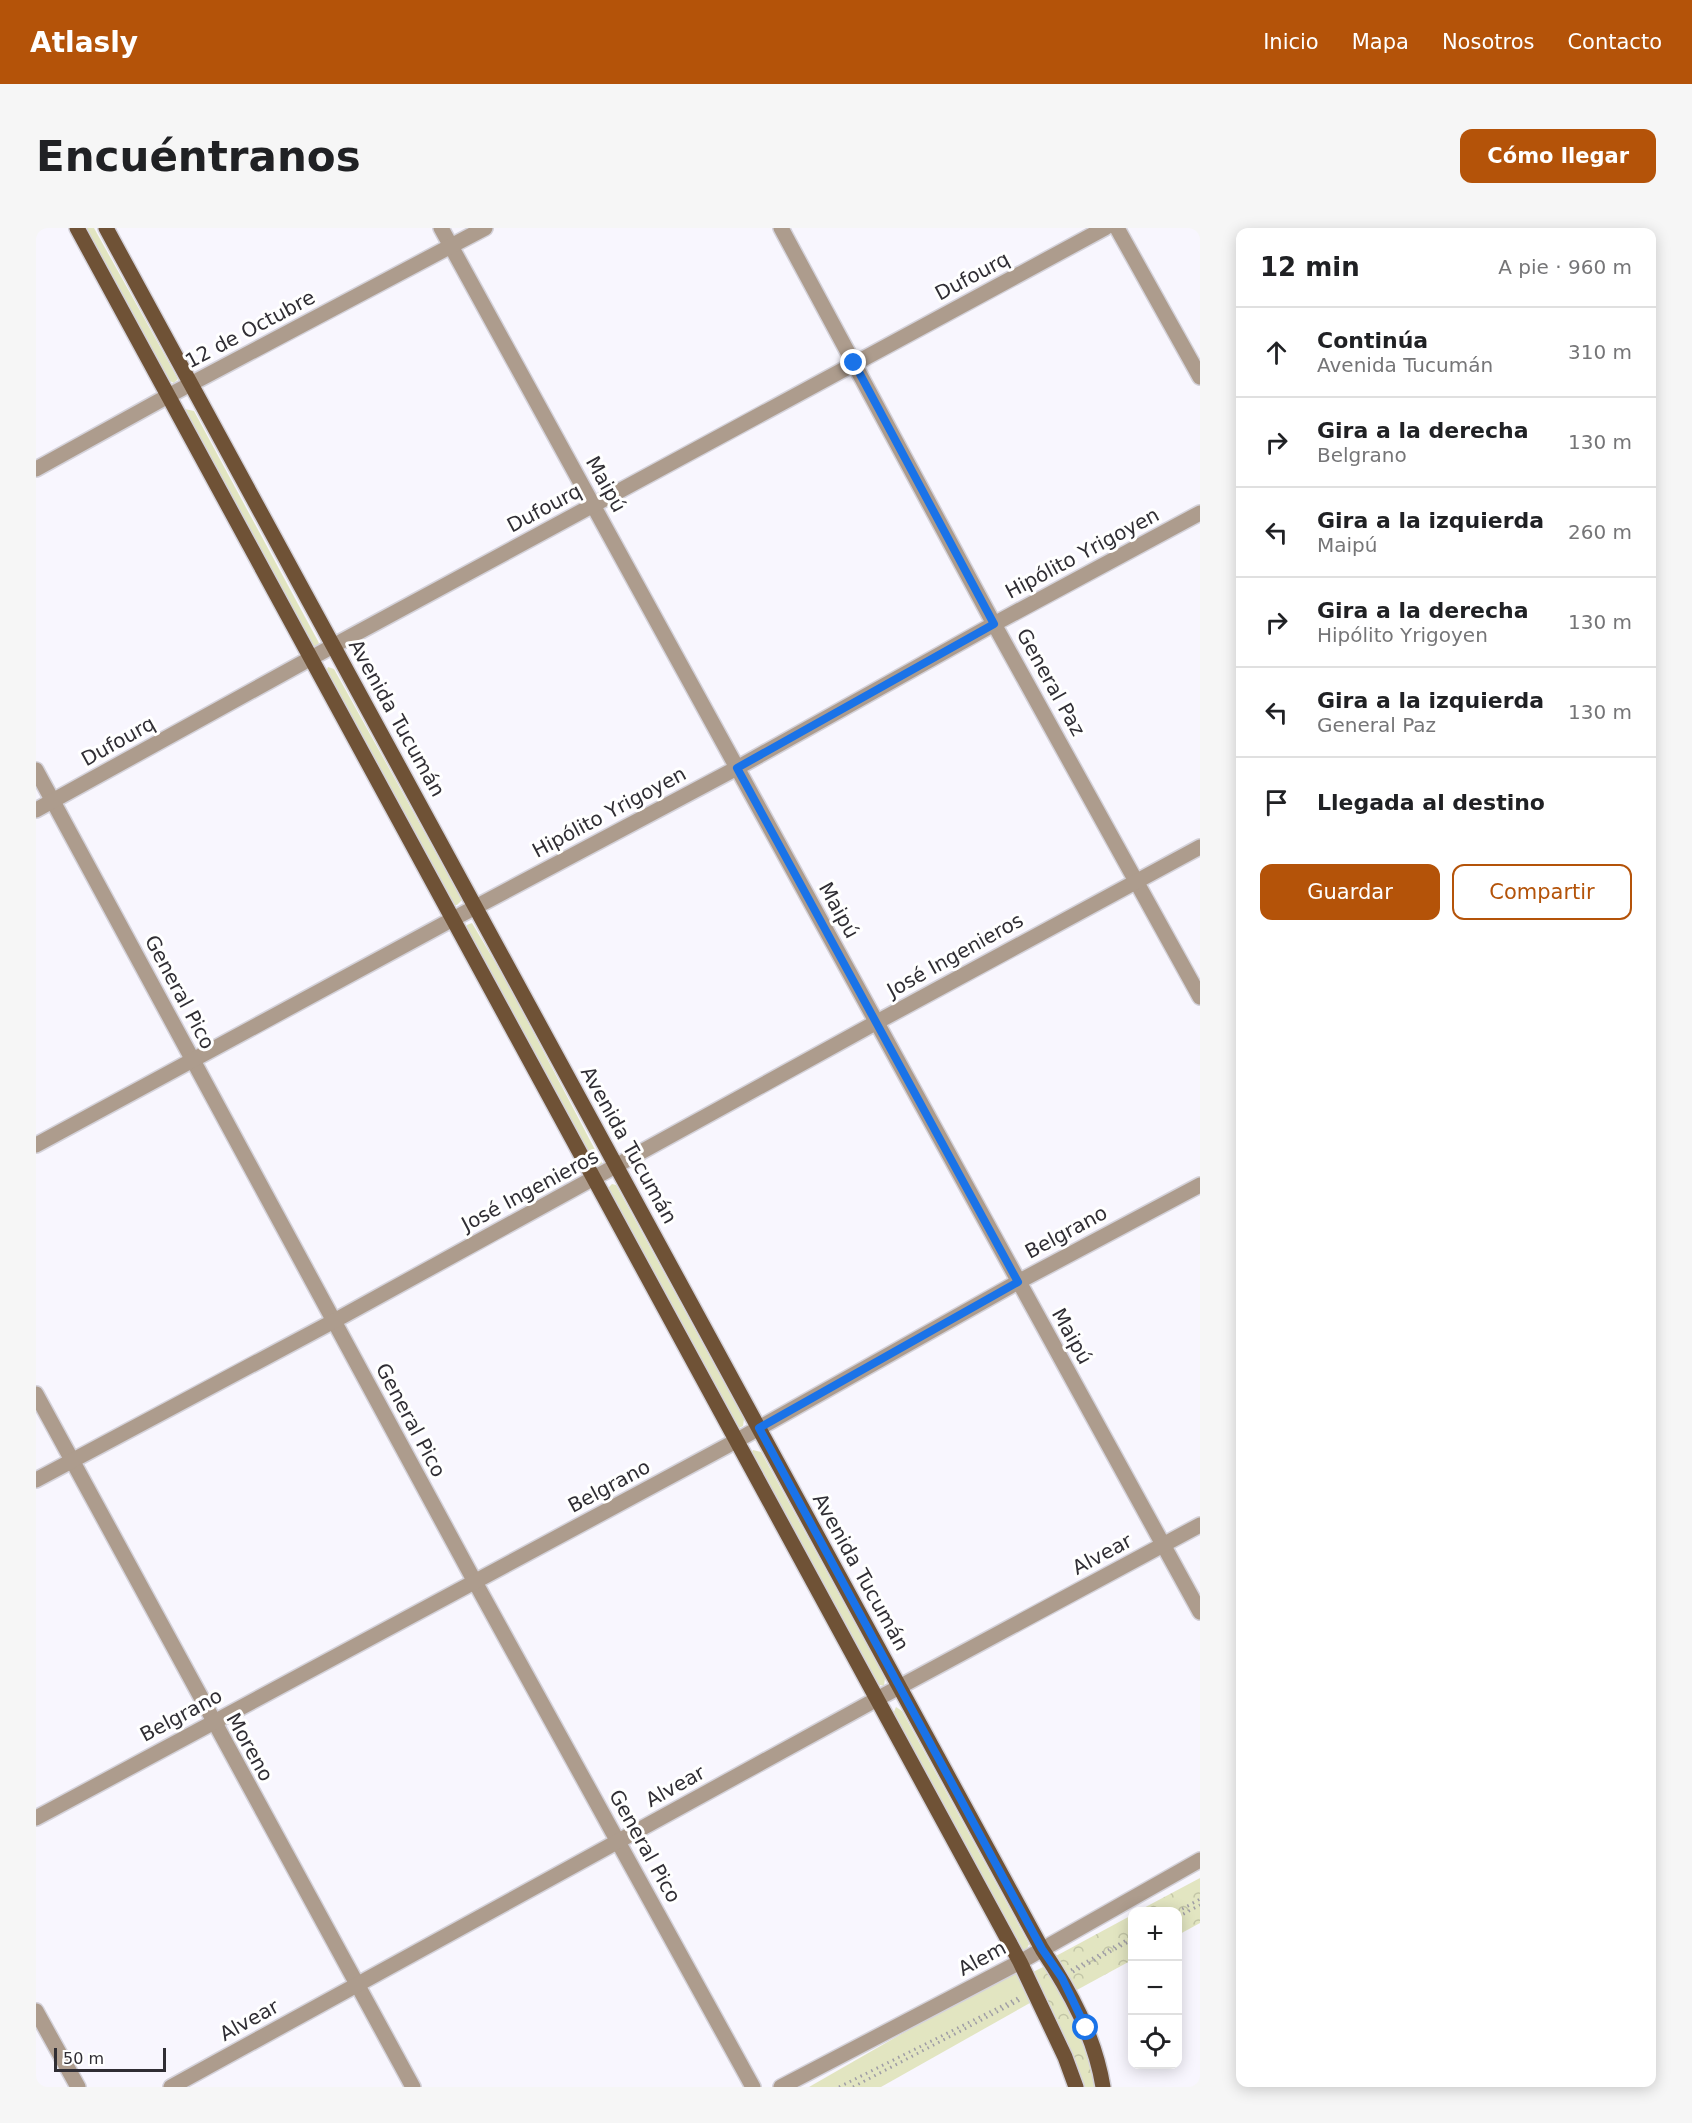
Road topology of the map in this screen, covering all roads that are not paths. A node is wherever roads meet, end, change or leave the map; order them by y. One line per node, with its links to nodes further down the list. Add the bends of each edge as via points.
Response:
1 (77, 228): 12 (main road)
2 (106, 228): 11 (main road, Avenida Tucumán)
3 (441, 228): 8 (street, Maipú)
4 (485, 228): 8 (street, 12 de Octubre)
5 (781, 228): 9 (street, General Paz)
6 (1106, 228): 9 (street, Dufourq)
7 (1118, 228): 10 (street)
8 (451, 246): 11 (street, 12 de Octubre); 14 (street, Maipú)
9 (854, 363): 14 (street, Dufourq); 16 (street, General Paz)
10 (1200, 377)
11 (191, 384): 12 (street, 12 de Octubre); 17 (main road, Avenida Tucumán)
12 (168, 396): 13 (street, 12 de Octubre); 18 (main road)
13 (36, 469)
14 (594, 505): 17 (street, Dufourq); 19 (street, Maipú)
15 (1200, 513): 16 (street, Hipólito Yrigoyen)
16 (994, 624): 19 (street, Hipólito Yrigoyen); 24 (street, General Paz)
17 (333, 646): 18 (street, Dufourq); 25 (main road, Avenida Tucumán)
18 (311, 658): 21 (street, Dufourq); 26 (main road)
19 (737, 768): 25 (street, Hipólito Yrigoyen); 28 (street, Maipú)
20 (36, 770): 21 (street, General Pico)
21 (53, 801): 22 (street, Dufourq); 29 (street, General Pico)
22 (36, 810)
23 (1200, 847): 24 (street, José Ingenieros)
24 (1137, 881): 27 (street, General Paz); 28 (street, José Ingenieros)
25 (476, 907): 26 (street, Hipólito Yrigoyen); 31 (main road, Avenida Tucumán)
26 (453, 919): 29 (street, Hipólito Yrigoyen); 32 (main road)
27 (1200, 997)
28 (877, 1022): 31 (street, José Ingenieros); 34 (street, Maipú)
29 (192, 1061): 30 (street, Hipólito Yrigoyen); 35 (street, General Pico)
30 (36, 1145)
31 (616, 1167): 32 (street, José Ingenieros); 37 (main road, Avenida Tucumán)
32 (594, 1178): 35 (street, José Ingenieros); 38 (main road)
33 (1200, 1185): 34 (street, Belgrano)
34 (1018, 1282): 37 (street, Belgrano); 42 (street, Maipú)
35 (334, 1321): 39 (street, José Ingenieros); 43 (street, General Pico)
36 (36, 1394): 39 (street, Moreno)
37 (759, 1428): 38 (street, Belgrano); 45 (main road, Avenida Tucumán)
38 (736, 1441): 43 (street, Belgrano); 46 (main road)
39 (72, 1460): 40 (street, José Ingenieros); 47 (street, Moreno)
40 (36, 1480)
41 (1200, 1525): 42 (street, Alvear)
42 (1164, 1545): 44 (street, Maipú); 45 (street, Alvear)
43 (475, 1582): 47 (street, Belgrano); 49 (street, General Pico)
44 (1200, 1612)
45 (900, 1687): 46 (street, Alvear); 51 (main road, Avenida Tucumán)
46 (877, 1699): 49 (street, Alvear); 52 (main road)
47 (213, 1722): 48 (street, Belgrano); 53 (street, Moreno)
48 (36, 1818)
49 (618, 1841): 53 (street, Alvear); 58 (street, General Pico)
50 (1200, 1860): 51 (street, Alem)
51 (1042, 1949): 52 (street, Alem); 61 (main road, Avenida Tucumán, via 1086,2028)
52 (1020, 1962): 59 (street, Alem); 60 (main road)
53 (356, 1985): 56 (street, Alvear); 57 (street, Moreno)
54 (36, 2011): 55 (street)
55 (78, 2087)
56 (171, 2087)
57 (413, 2087)
58 (753, 2087)
59 (781, 2087)
60 (1076, 2087)
61 (1103, 2087)

